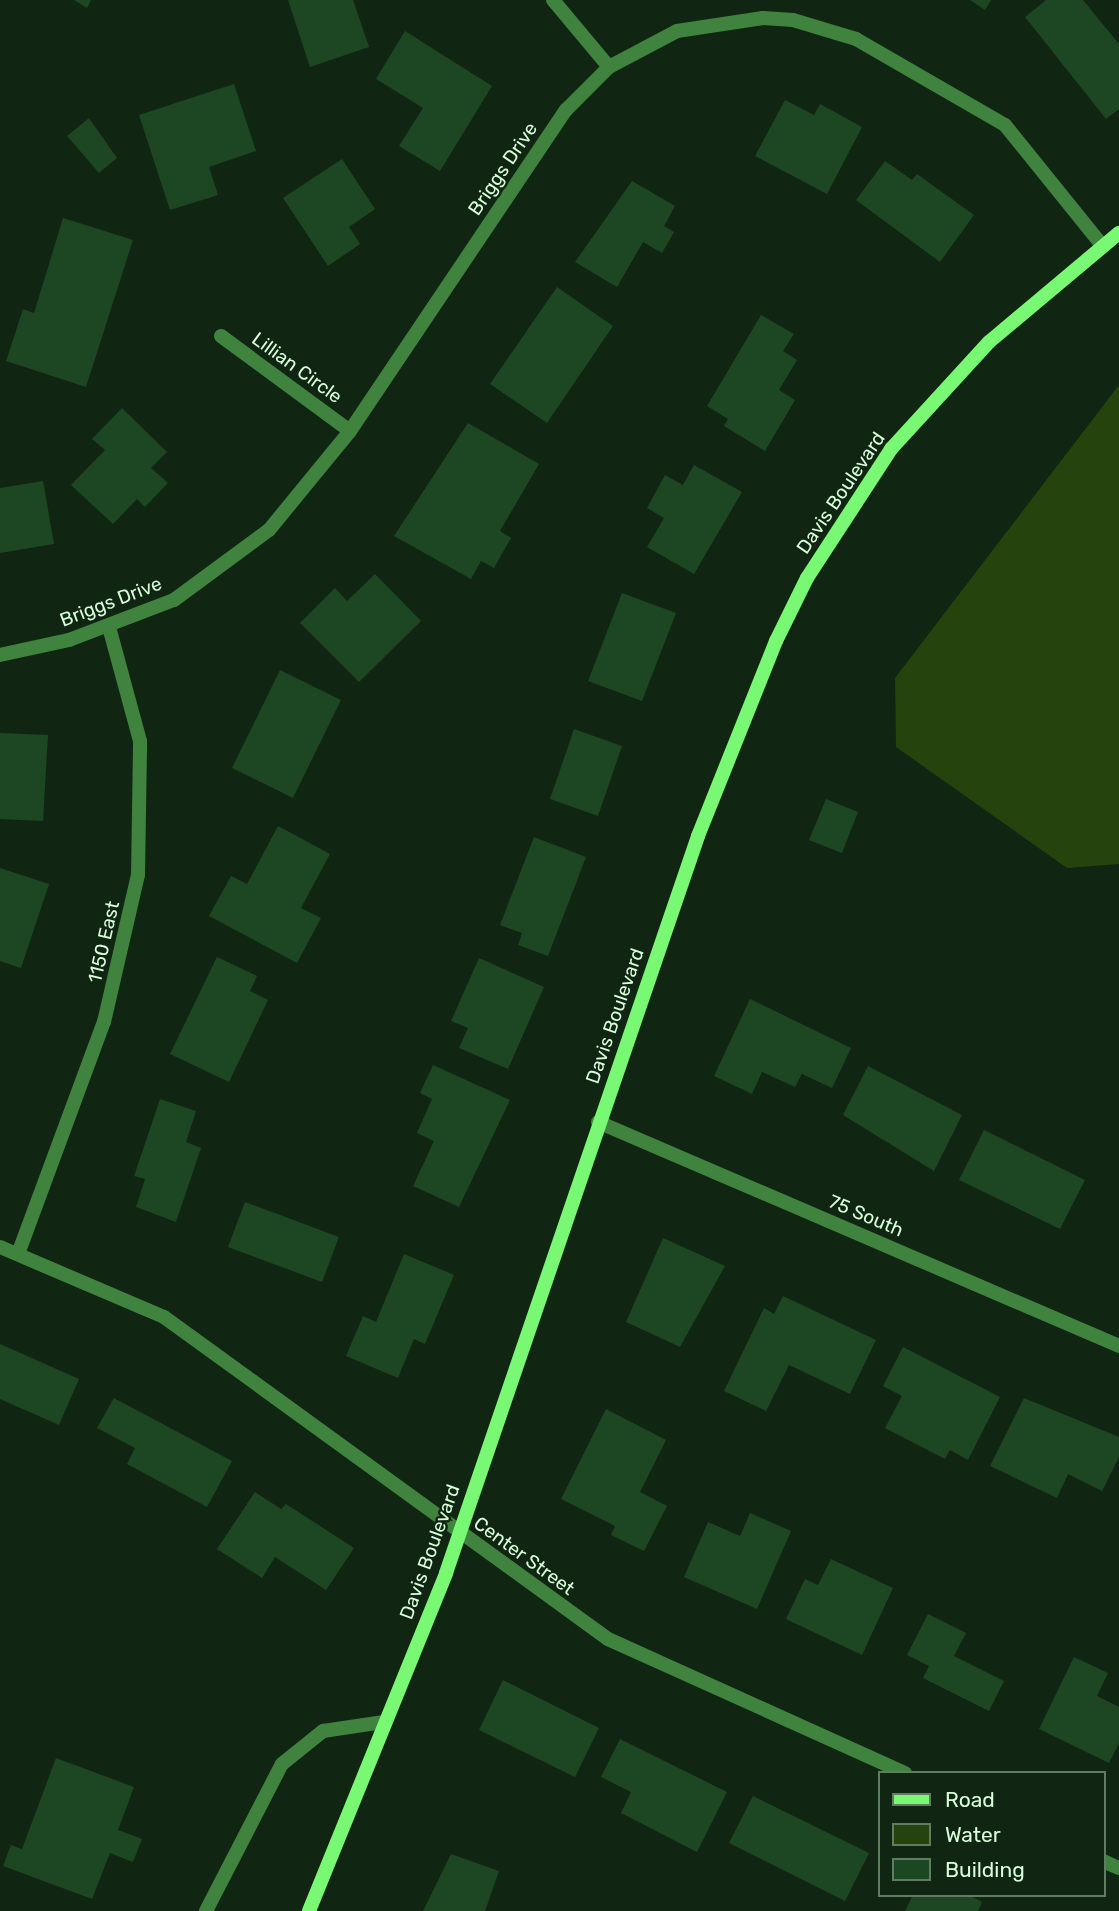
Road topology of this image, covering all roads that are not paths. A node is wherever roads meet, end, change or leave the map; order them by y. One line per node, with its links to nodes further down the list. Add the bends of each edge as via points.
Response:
1 (554, 0): 2 (street)
2 (610, 67): 4 (street, Briggs Drive, via 653,42 704,23 763,18 825,28 885,54 1005,125); 6 (street, Briggs Drive, via 560,118)
3 (1119, 233): 4 (street, Davis Boulevard)
4 (1102, 245): 9 (street, Davis Boulevard, via 1041,294 940,393 891,449 807,578 722,772)
5 (221, 336): 6 (street, Lillian Circle)
6 (351, 431): 7 (street, Briggs Drive, via 297,503 239,556 174,600)
7 (109, 627): 8 (street, Briggs Drive); 11 (street, 1150 East, via 139,741 136,887 104,1021)
8 (0, 654)
9 (598, 1122): 12 (street, 75 South); 13 (street, Davis Boulevard)
10 (0, 1247): 11 (street, Center Street)
11 (18, 1254): 13 (street, Center Street, via 164,1317)
12 (1119, 1346)
13 (459, 1532): 14 (street, Davis Boulevard); 15 (street, Center Street, via 608,1639)
14 (384, 1722): 16 (street, via 323,1731 282,1764); 17 (street, Davis Boulevard)
15 (901, 1771)
16 (206, 1911)
17 (309, 1911)

